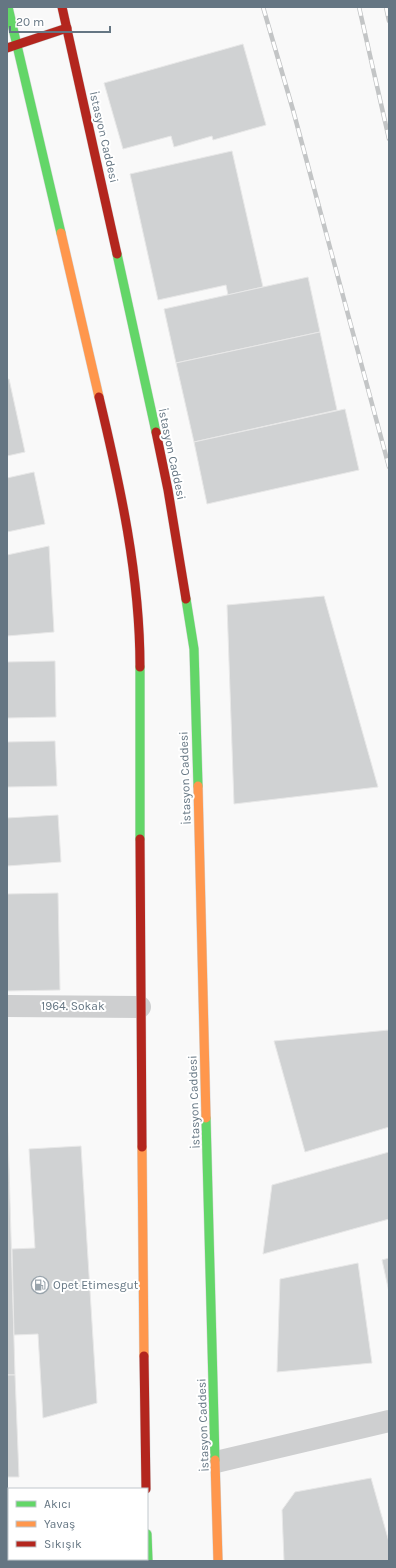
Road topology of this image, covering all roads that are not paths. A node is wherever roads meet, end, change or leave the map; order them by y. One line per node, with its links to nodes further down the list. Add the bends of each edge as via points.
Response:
1 (8, 7): 4 (main road)
2 (62, 7): 3 (main road, İstasyon Caddesi)
3 (67, 28): 4 (main road); 8 (main road, İstasyon Caddesi, via 168,490 194,649)
4 (11, 46): 6 (main road, via 119,483 134,574 140,657)
5 (7, 1006): 6 (street, 1964. Sokak)
6 (140, 1007): 9 (main road)
7 (389, 1421): 8 (street)
8 (216, 1462): 10 (main road, İstasyon Caddesi)
9 (146, 1488)
10 (218, 1561)

